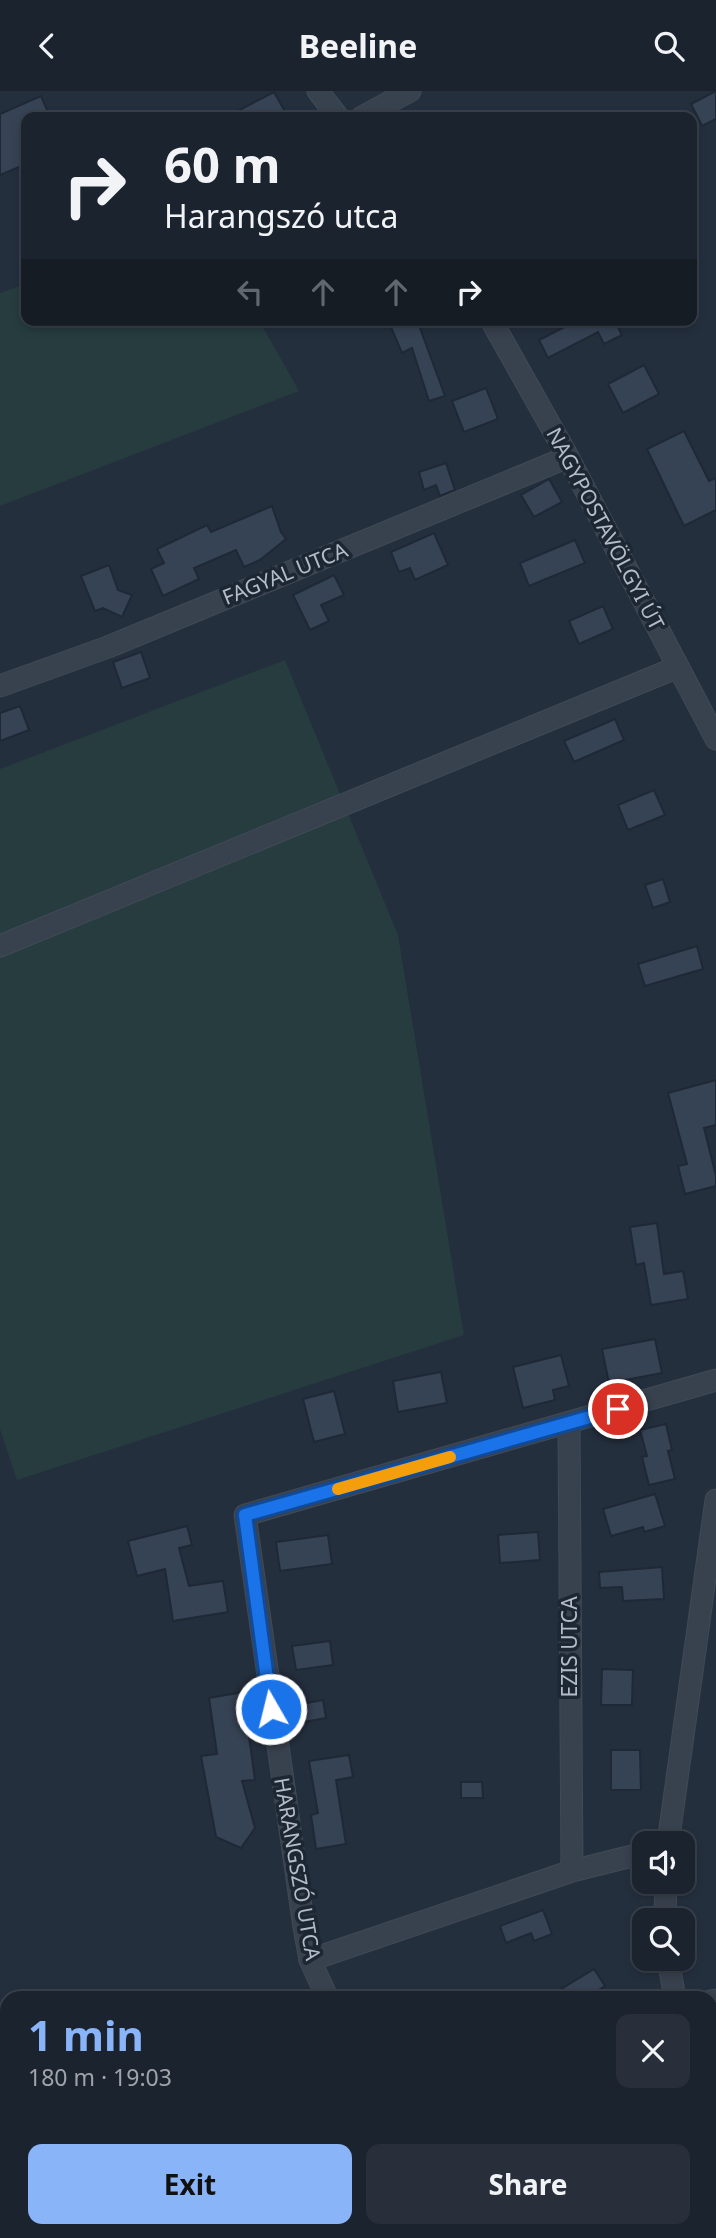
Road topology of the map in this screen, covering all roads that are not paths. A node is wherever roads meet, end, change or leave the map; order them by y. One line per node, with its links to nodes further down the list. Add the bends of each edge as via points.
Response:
1 (318, 91): 3 (street)
2 (410, 91): 4 (street)
3 (334, 112)
4 (371, 112)
5 (494, 326): 6 (street, NAGYPOSTAVÖLGYI ÚT)
6 (568, 457): 7 (street, NAGYPOSTAVÖLGYI ÚT); 8 (street, FAGYAL UTCA)
7 (678, 667): 9 (street, NAGYPOSTAVÖLGYI ÚT); 10 (street)
8 (0, 687)
9 (716, 739)
10 (0, 946)
11 (716, 1380): 12 (street, HARANGSZÓ UTCA)
12 (569, 1423): 16 (street, EZIS UTCA); 17 (street, HARANGSZÓ UTCA, via 245,1515)
13 (716, 1500): 14 (street)
14 (670, 1831)
15 (632, 1856): 16 (street)
16 (572, 1871): 17 (street)
17 (310, 1960): 19 (street, HARANGSZÓ UTCA)
18 (670, 1971): 20 (street)
19 (324, 1991)
20 (674, 1991)

